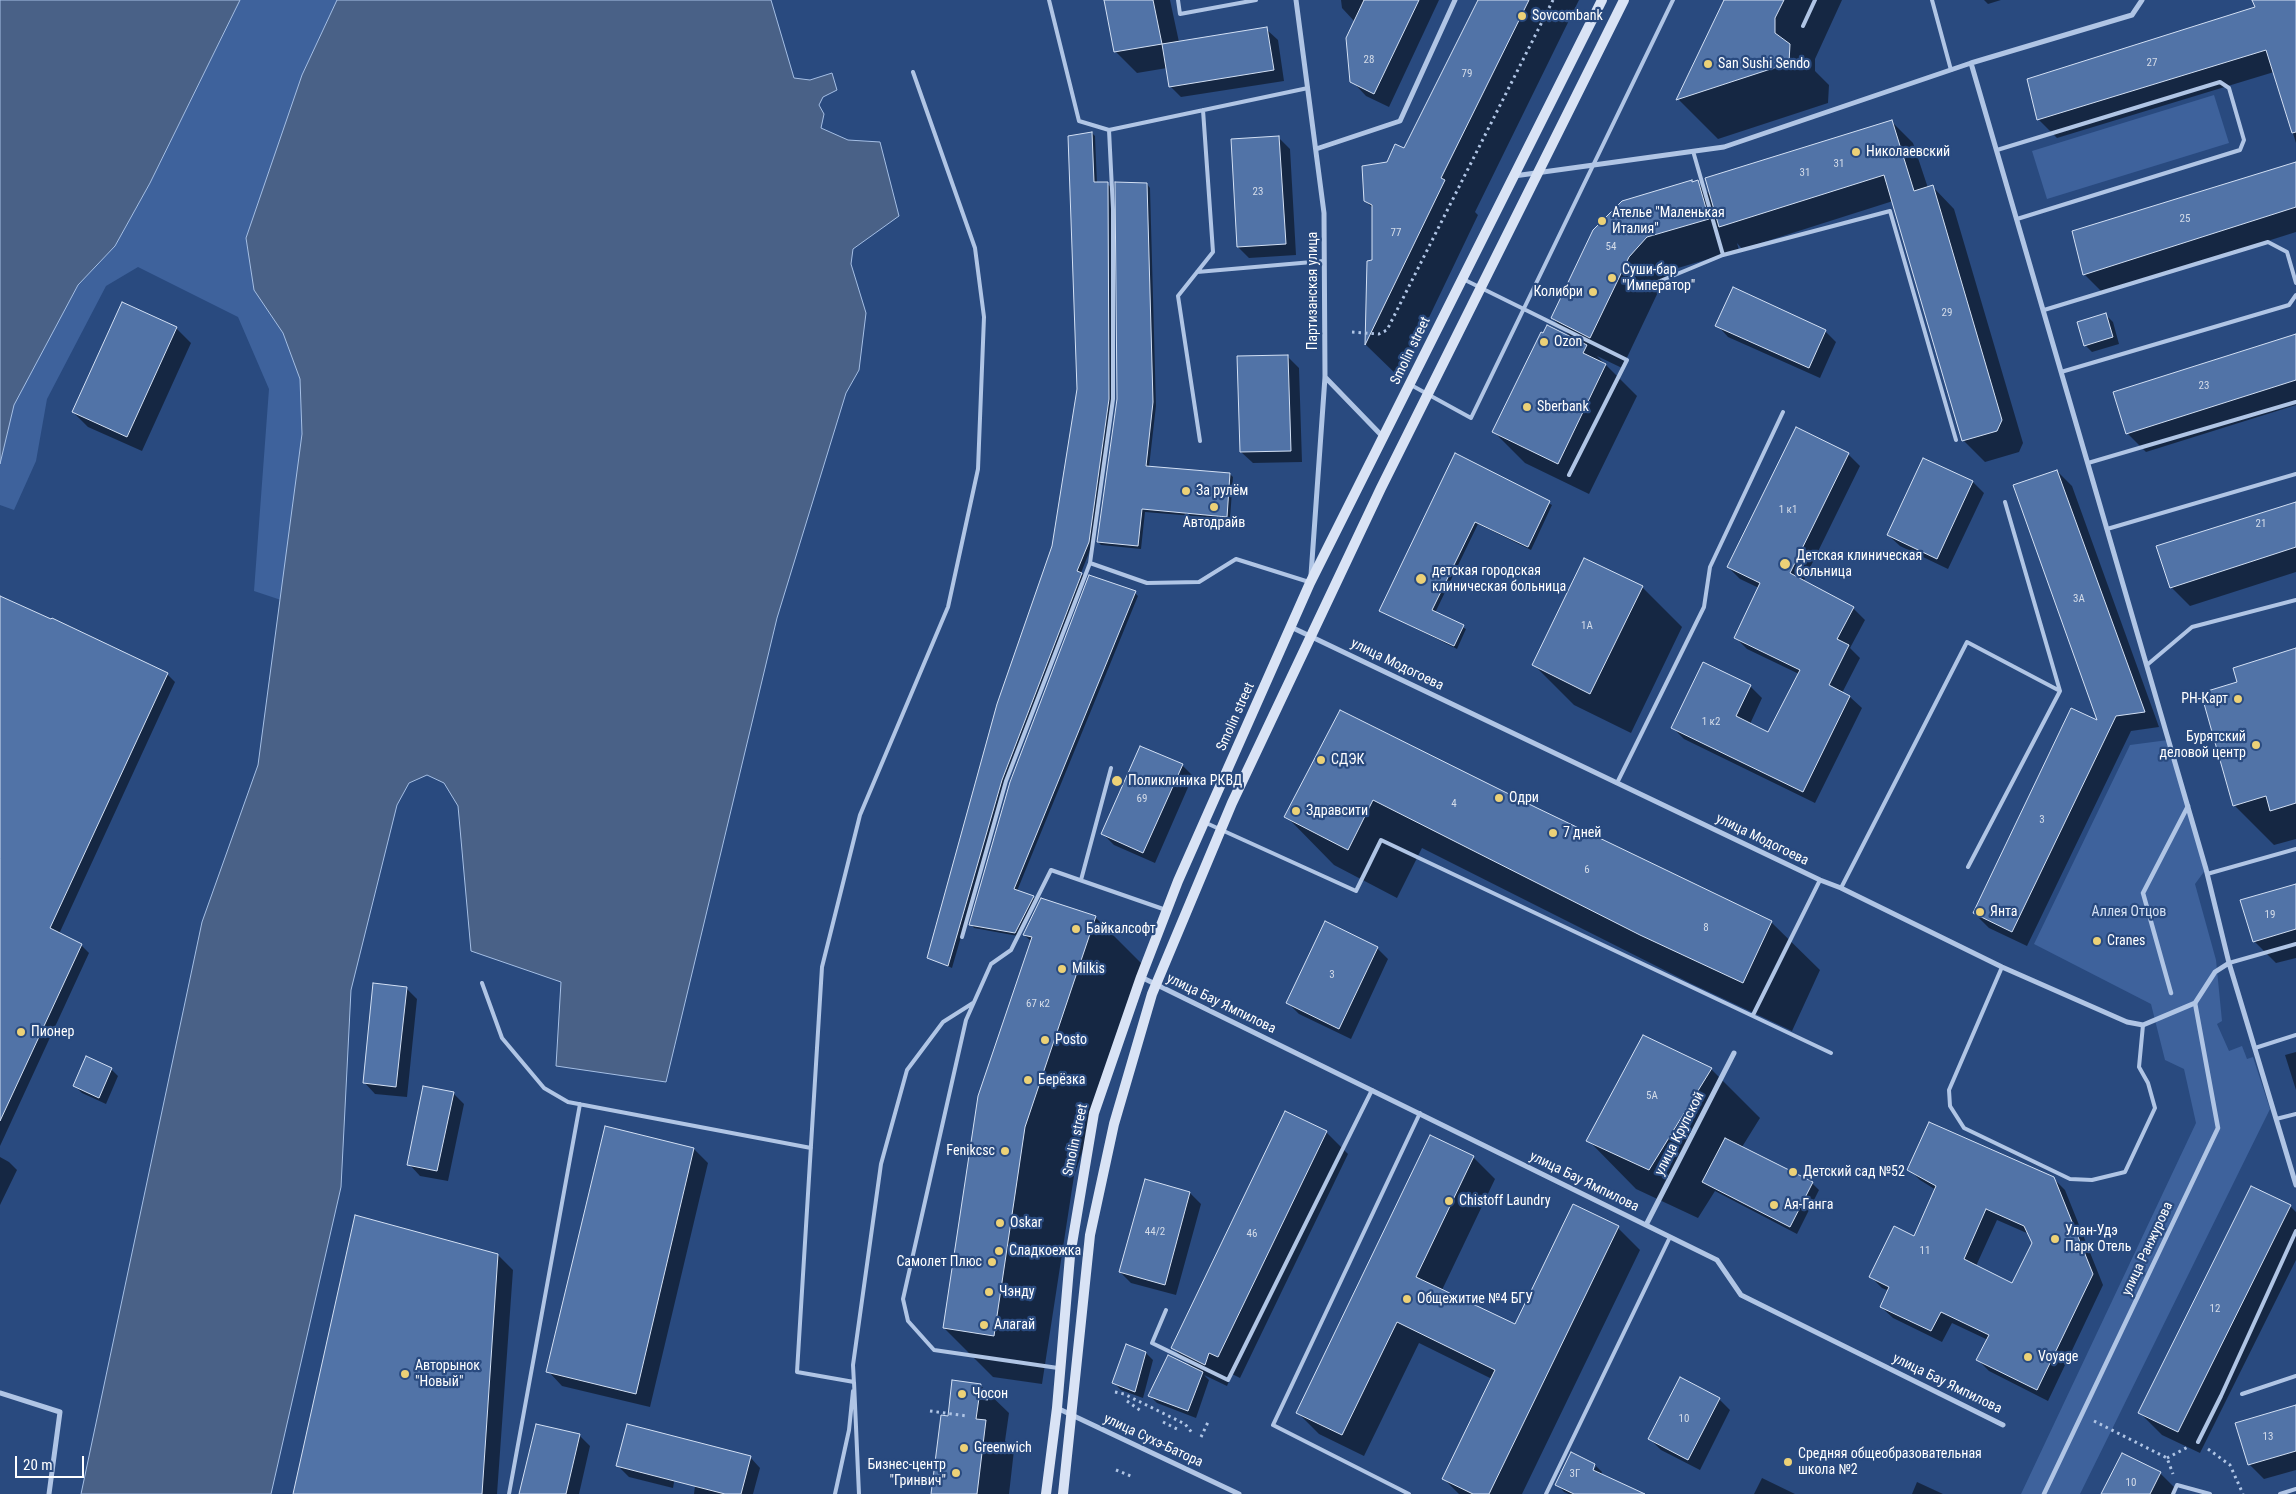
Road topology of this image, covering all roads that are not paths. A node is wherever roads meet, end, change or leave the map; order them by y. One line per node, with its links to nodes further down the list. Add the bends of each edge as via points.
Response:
1 (1049, 0): 18 (lane, via 1079,120)
2 (1178, 0): 3 (lane, via 1180,14)
3 (1256, 0)
4 (1296, 0): 16 (street, Партизанская улица)
5 (1455, 0): 19 (street, via 1400,120)
6 (1602, 0): 24 (main road, Smolin street)
7 (1624, 0): 23 (main road)
8 (1673, 0): 22 (lane)
9 (1815, 0): 12 (lane)
10 (1932, 0): 14 (lane)
11 (2142, 0): 13 (street, via 2132,16)
12 (1803, 26)
13 (1971, 64): 14 (street); 20 (street)
14 (1951, 70): 21 (street, via 1724,147)
15 (913, 72): 90 (lane, via 975,248 984,317 978,469 948,607 860,815 822,967)
16 (1308, 88): 17 (lane); 19 (street, Партизанская улица)
17 (1203, 110): 18 (lane); 28 (lane, via 1213,252)
18 (1108, 130): 50 (lane, via 1113,210 1113,399)
19 (1316, 149): 27 (street, Партизанская улица, via 1324,213)
20 (1997, 150): 25 (street); 25 (lane, via 2220,82 2228,88 2244,140 2240,150)
21 (1693, 151): 22 (street); 26 (lane)
22 (1594, 165): 23 (street); 34 (lane)
23 (1538, 173): 24 (street); 32 (main road)
24 (1514, 176): 29 (main road, Smolin street)
25 (2017, 219): 35 (street)
26 (1723, 255): 31 (lane); 43 (lane, via 1890,212)
27 (1324, 262): 28 (lane); 37 (street, Партизанская улица)
28 (1197, 272): 44 (lane, via 1178,296)
29 (1463, 278): 32 (lane); 38 (main road, Smolin street)
30 (2296, 283): 35 (lane, via 2287,252 2268,242)
31 (1648, 286)
32 (1480, 287): 34 (lane); 39 (main road)
33 (2296, 295): 36 (lane, via 2289,305)
34 (1525, 310): 39 (lane, via 1471,418); 47 (lane, via 1627,360)
35 (2044, 310): 36 (street)
36 (2061, 372): 45 (street)
37 (1324, 377): 42 (street); 51 (street, Партизанская улица)
38 (1410, 385): 39 (lane); 42 (main road, Smolin street)
39 (1427, 394): 54 (main road)
40 (2296, 402): 45 (lane)
41 (1783, 412): 58 (lane, via 1710,567 1704,607)
42 (1384, 438): 51 (main road, Smolin street)
43 (1956, 440)
44 (1200, 441)
45 (2088, 463): 49 (street)
46 (2296, 474): 49 (lane)
47 (1569, 476)
48 (2005, 502): 56 (lane)
49 (2107, 529): 55 (street)
50 (1090, 563): 51 (lane, via 1147,583 1199,582 1236,559); 69 (lane, via 1006,780)
51 (1310, 583): 53 (main road, Smolin street)
52 (2296, 600): 55 (lane, via 2192,627)
53 (1291, 627): 54 (street, улица Модогоева); 60 (main road, Smolin street)
54 (1310, 636): 58 (street, улица Модогоева); 61 (main road)
55 (2147, 664): 59 (street)
56 (2060, 691): 63 (lane); 67 (lane, via 1967,642)
57 (1111, 768): 65 (lane)
58 (1617, 783): 66 (street, улица Модогоева)
59 (2188, 806): 64 (street); 76 (street, via 2143,893)
60 (1204, 822): 61 (lane); 68 (main road, Smolin street)
61 (1221, 830): 75 (main road); 79 (lane, via 1356,890 1381,840)
62 (2296, 849): 64 (lane)
63 (1968, 867)
64 (2207, 874): 71 (street)
65 (1081, 880): 68 (lane); 78 (lane, via 1051,870 1011,950 991,964)
66 (1820, 880): 67 (street, улица Модогоева); 79 (lane)
67 (1842, 888): 72 (street, улица Модогоева)
68 (1167, 910): 73 (main road, Smolin street)
69 (962, 937)
70 (2296, 944): 71 (lane)
71 (2229, 963): 77 (street, via 2215,972); 82 (street)
72 (2002, 967): 80 (street, улица Модогоева, via 2127,1022); 80 (lane, via 1949,1090 1950,1106 1964,1128 2070,1179 2092,1180 2124,1172 2155,1108 2148,1083 2139,1067)
73 (1141, 978): 75 (street, улица Бау Ямпилова); 96 (main road, Smolin street, via 1094,1112 1070,1256)
74 (482, 983): 86 (lane, via 502,1038 544,1088 568,1102)
75 (1156, 985): 85 (street, улица Бау Ямпилова); 102 (main road, via 1114,1124 1090,1235)
76 (2171, 993)
77 (2195, 1002): 80 (street); 115 (street, улица Ранжурова, via 2218,1128)
78 (973, 1003): 96 (lane, via 957,1059 904,1306 908,1320 934,1350); 98 (lane, via 943,1022 907,1070 881,1164 853,1365)
79 (1753, 1016): 84 (lane)
80 (2142, 1025)
81 (2296, 1035): 82 (lane)
82 (2255, 1048): 89 (street)
83 (1734, 1053): 92 (street, улица Крупской)
84 (1831, 1054)
85 (1372, 1090): 87 (street, улица Бау Ямпилова); 95 (lane, via 1228,1380 1152,1343)
86 (580, 1104): 90 (lane); 107 (lane)
87 (1420, 1113): 92 (street, улица Бау Ямпилова); 113 (lane, via 1273,1425)
88 (2296, 1114): 89 (lane)
89 (2276, 1119): 91 (street)
90 (811, 1148): 98 (lane, via 797,1372)
91 (2296, 1185)
92 (1646, 1225): 94 (street, улица Бау Ямпилова)
93 (2296, 1231): 104 (lane)
94 (1670, 1237): 103 (street, улица Бау Ямпилова, via 1717,1260 1741,1295); 114 (lane)
95 (1166, 1310)
96 (1060, 1368): 101 (main road, Smolin street)
97 (2296, 1376): 100 (lane)
98 (854, 1382): 108 (lane, via 849,1430); 109 (lane)
99 (0, 1393): 106 (street, via 60,1412)
100 (2242, 1394)
101 (1057, 1408): 102 (street, улица Сухэ-Батора); 110 (main road, Smolin street)
102 (1072, 1415): 111 (main road); 112 (street, улица Сухэ-Батора)
103 (2002, 1424)
104 (2198, 1442)
105 (2296, 1489): 118 (lane)
106 (49, 1494)
107 (509, 1494)
108 (835, 1494)
109 (859, 1494)
110 (1046, 1494)
111 (1063, 1494)
112 (1239, 1494)
113 (1409, 1494)
114 (1546, 1494)
115 (2044, 1494)
116 (2173, 1494): 117 (lane, via 2177,1485)
117 (2210, 1494)
118 (2280, 1494)

